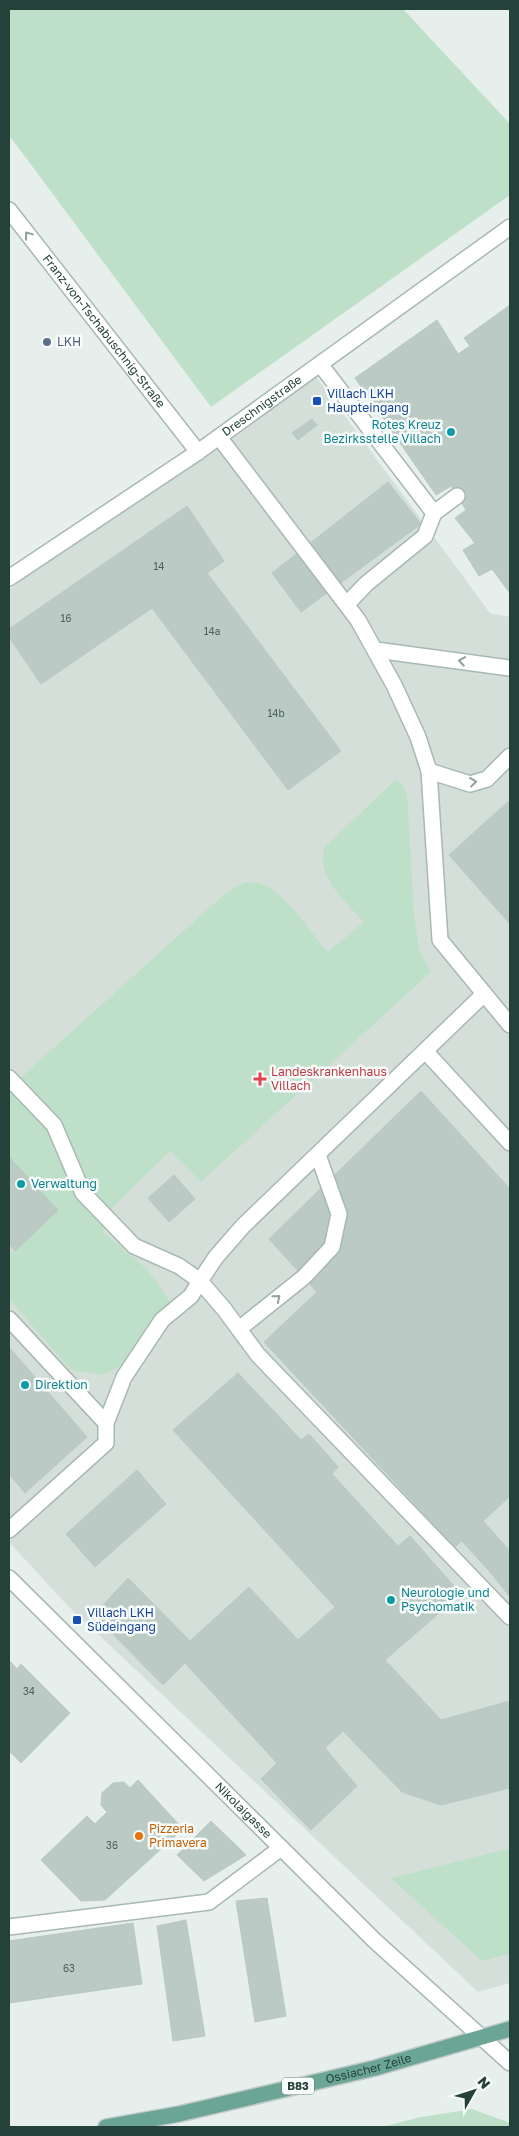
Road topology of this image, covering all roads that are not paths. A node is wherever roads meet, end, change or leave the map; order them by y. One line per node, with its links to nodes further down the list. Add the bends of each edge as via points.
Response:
1 (9, 210): 5 (street, Franz-von-Tschabuschnig-Straße, one-way to 1)
2 (510, 227): 3 (street, Dreschnigstraße)
3 (320, 364): 4 (street, Dreschnigstraße); 7 (street)
4 (219, 437): 5 (street, Dreschnigstraße); 9 (street)
5 (198, 452): 8 (street, Dreschnigstraße)
6 (457, 496): 7 (street)
7 (434, 513): 9 (street, via 425,536 366,584)
8 (9, 578)
9 (347, 604): 10 (street)
10 (376, 650): 11 (street, one-way to 10); 13 (street, via 409,716)
11 (510, 668)
12 (510, 756): 13 (street, one-way to 12, via 470,784 487,779)
13 (428, 771): 14 (street, via 440,940)
14 (483, 995): 15 (street); 16 (street)
15 (510, 1025)
16 (426, 1052): 18 (street); 19 (street)
17 (9, 1078): 20 (street, via 54,1125 83,1193 134,1246 179,1266)
18 (510, 1143)
19 (318, 1155): 20 (street, via 243,1226 216,1256); 22 (street, one-way to 19, via 304,1277 332,1247 339,1214)
20 (200, 1281): 22 (street); 23 (street, via 191,1296 162,1320 130,1369)
21 (9, 1319): 23 (street)
22 (239, 1329): 26 (street, via 258,1355)
23 (106, 1422): 24 (street, via 106,1443)
24 (9, 1530)
25 (9, 1578): 27 (street, Nikolaigasse)
26 (510, 1618)
27 (281, 1848): 28 (street, via 209,1902); 30 (street, Nikolaigasse, via 375,1941)
28 (9, 1927)
29 (510, 2029): 30 (main road, Ossiacher Zeile / B83)
30 (483, 2037): 31 (street, Nikolaigasse); 32 (main road, Ossiacher Zeile / B83, via 366,2070 179,2114)
31 (510, 2063)
32 (106, 2127)

